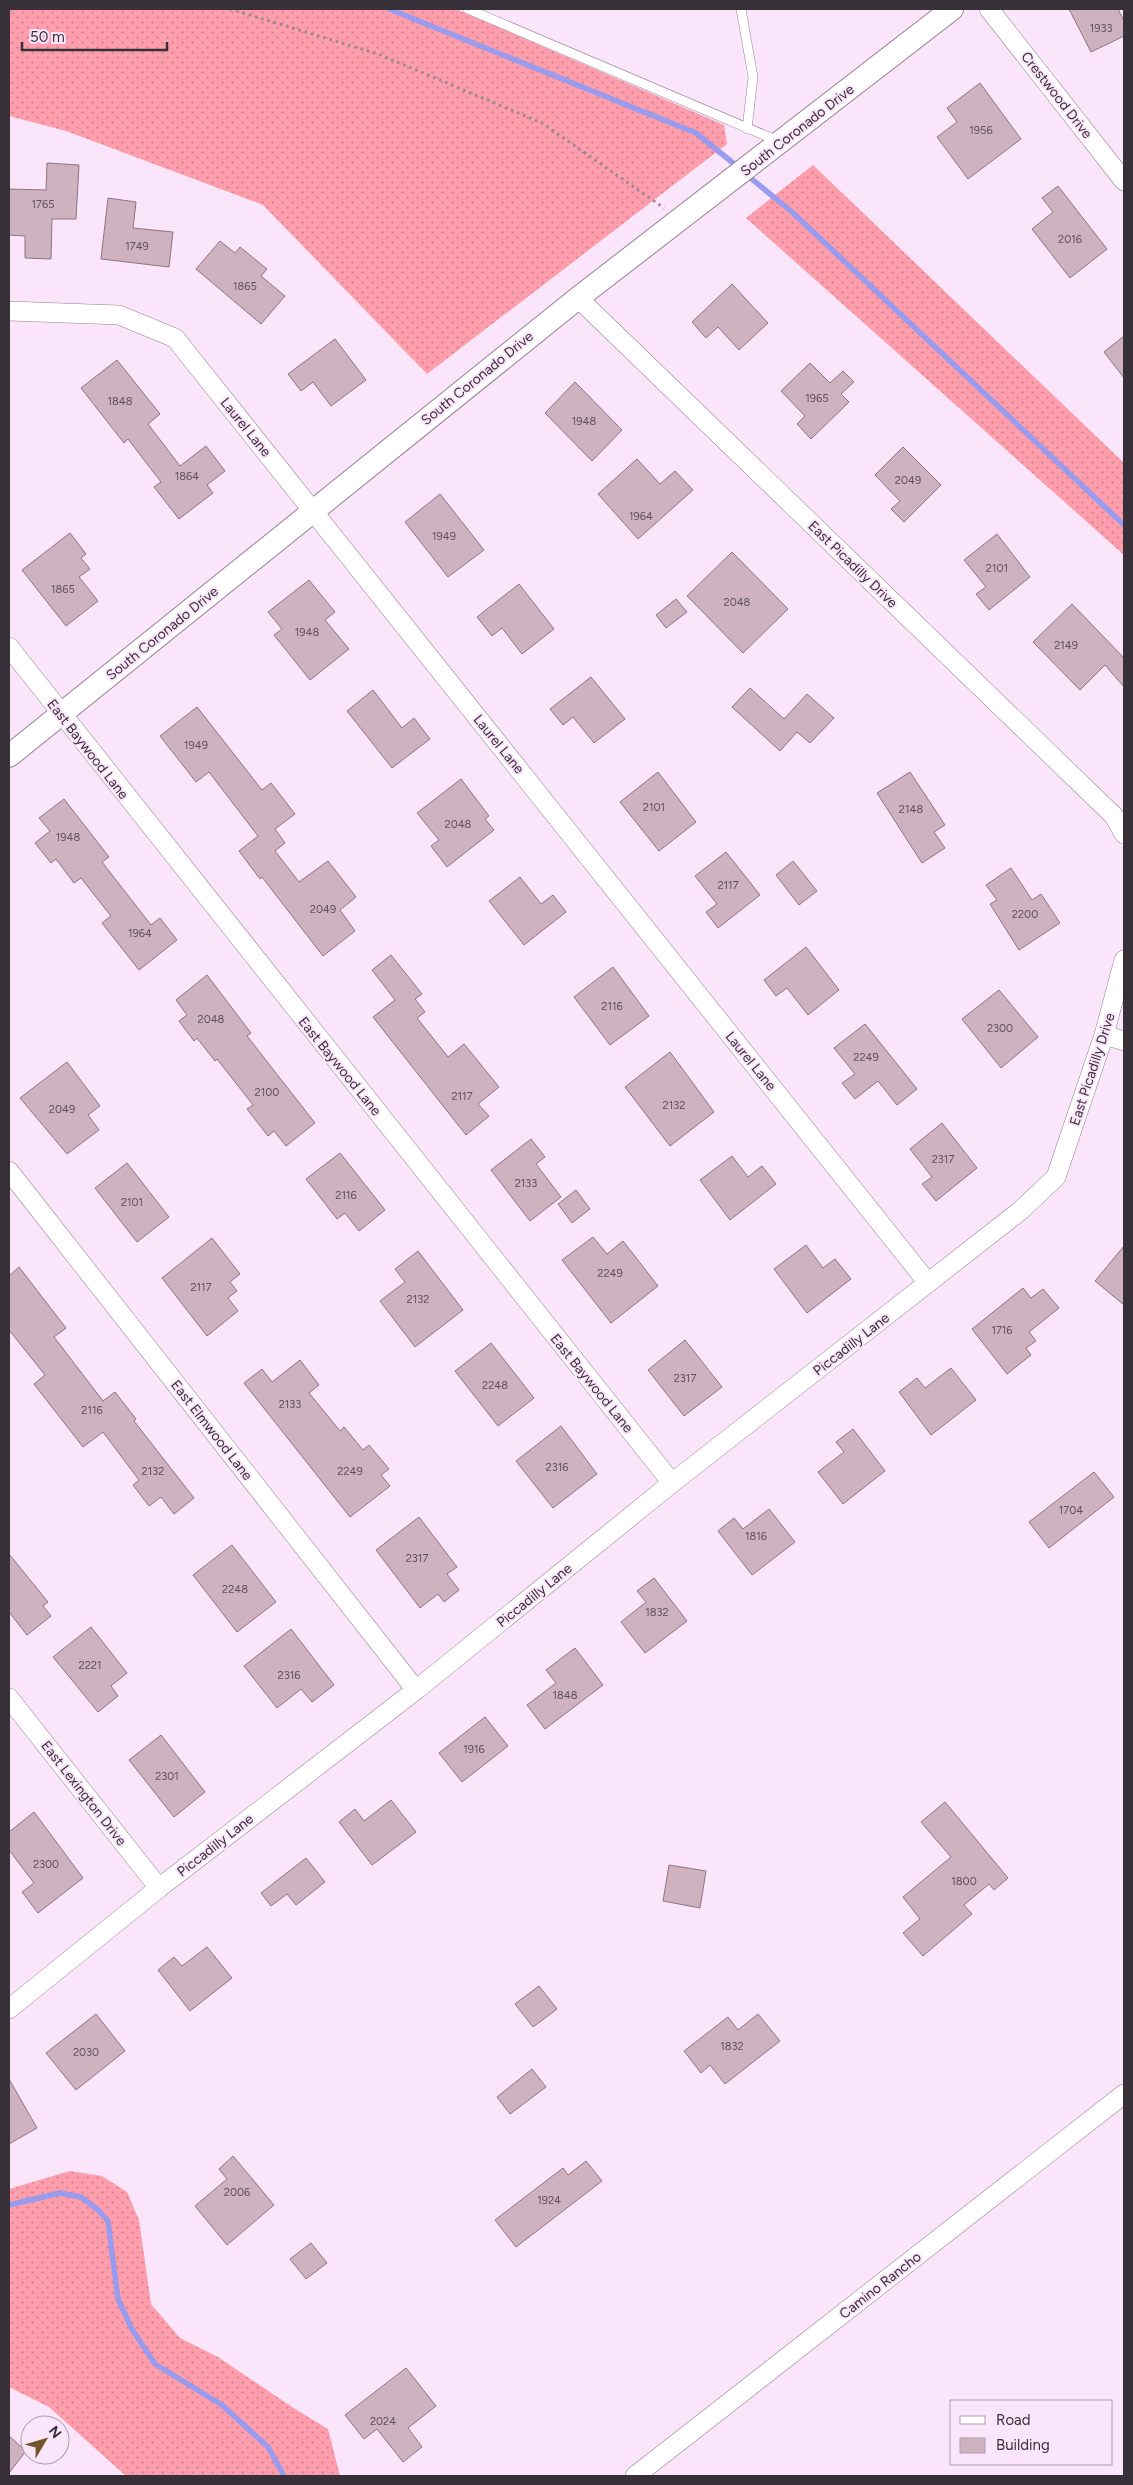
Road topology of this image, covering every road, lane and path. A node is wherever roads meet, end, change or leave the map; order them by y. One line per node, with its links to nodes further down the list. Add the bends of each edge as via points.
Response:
1 (230, 9): 9 (path, via 378,54 542,123)
2 (468, 9): 6 (lane)
3 (742, 9): 6 (lane, via 753,77)
4 (952, 9): 7 (street, South Coronado Drive)
5 (989, 9): 8 (street, Crestwood Drive)
6 (747, 129): 7 (lane)
7 (775, 147): 9 (street, South Coronado Drive)
8 (1124, 181)
9 (680, 220): 10 (street, South Coronado Drive)
10 (578, 298): 12 (street, South Coronado Drive); 16 (street, East Picadilly Drive, via 1114,816)
11 (9, 311): 12 (street, Laurel Lane, via 119,315 175,338)
12 (312, 510): 14 (street, South Coronado Drive); 22 (street, Laurel Lane)
13 (9, 647): 14 (street, East Baywood Lane)
14 (61, 715): 15 (street, South Coronado Drive); 23 (street, East Baywood Lane)
15 (9, 756)
16 (1124, 834)
17 (1124, 960): 18 (street, East Picadilly Drive)
18 (1104, 1035): 19 (street); 21 (street, East Picadilly Drive)
19 (1124, 1041)
20 (9, 1171): 24 (street, East Elmwood Lane)
21 (1056, 1178): 22 (street, Piccadilly Lane)
22 (928, 1284): 23 (street, Piccadilly Lane)
23 (672, 1483): 24 (street, Piccadilly Lane)
24 (416, 1690): 26 (street, Piccadilly Lane)
25 (9, 1698): 26 (street, East Lexington Drive)
26 (159, 1888): 27 (street, Piccadilly Lane)
27 (9, 2010)
28 (1124, 2094): 29 (street, Camino Rancho)
29 (635, 2476)

